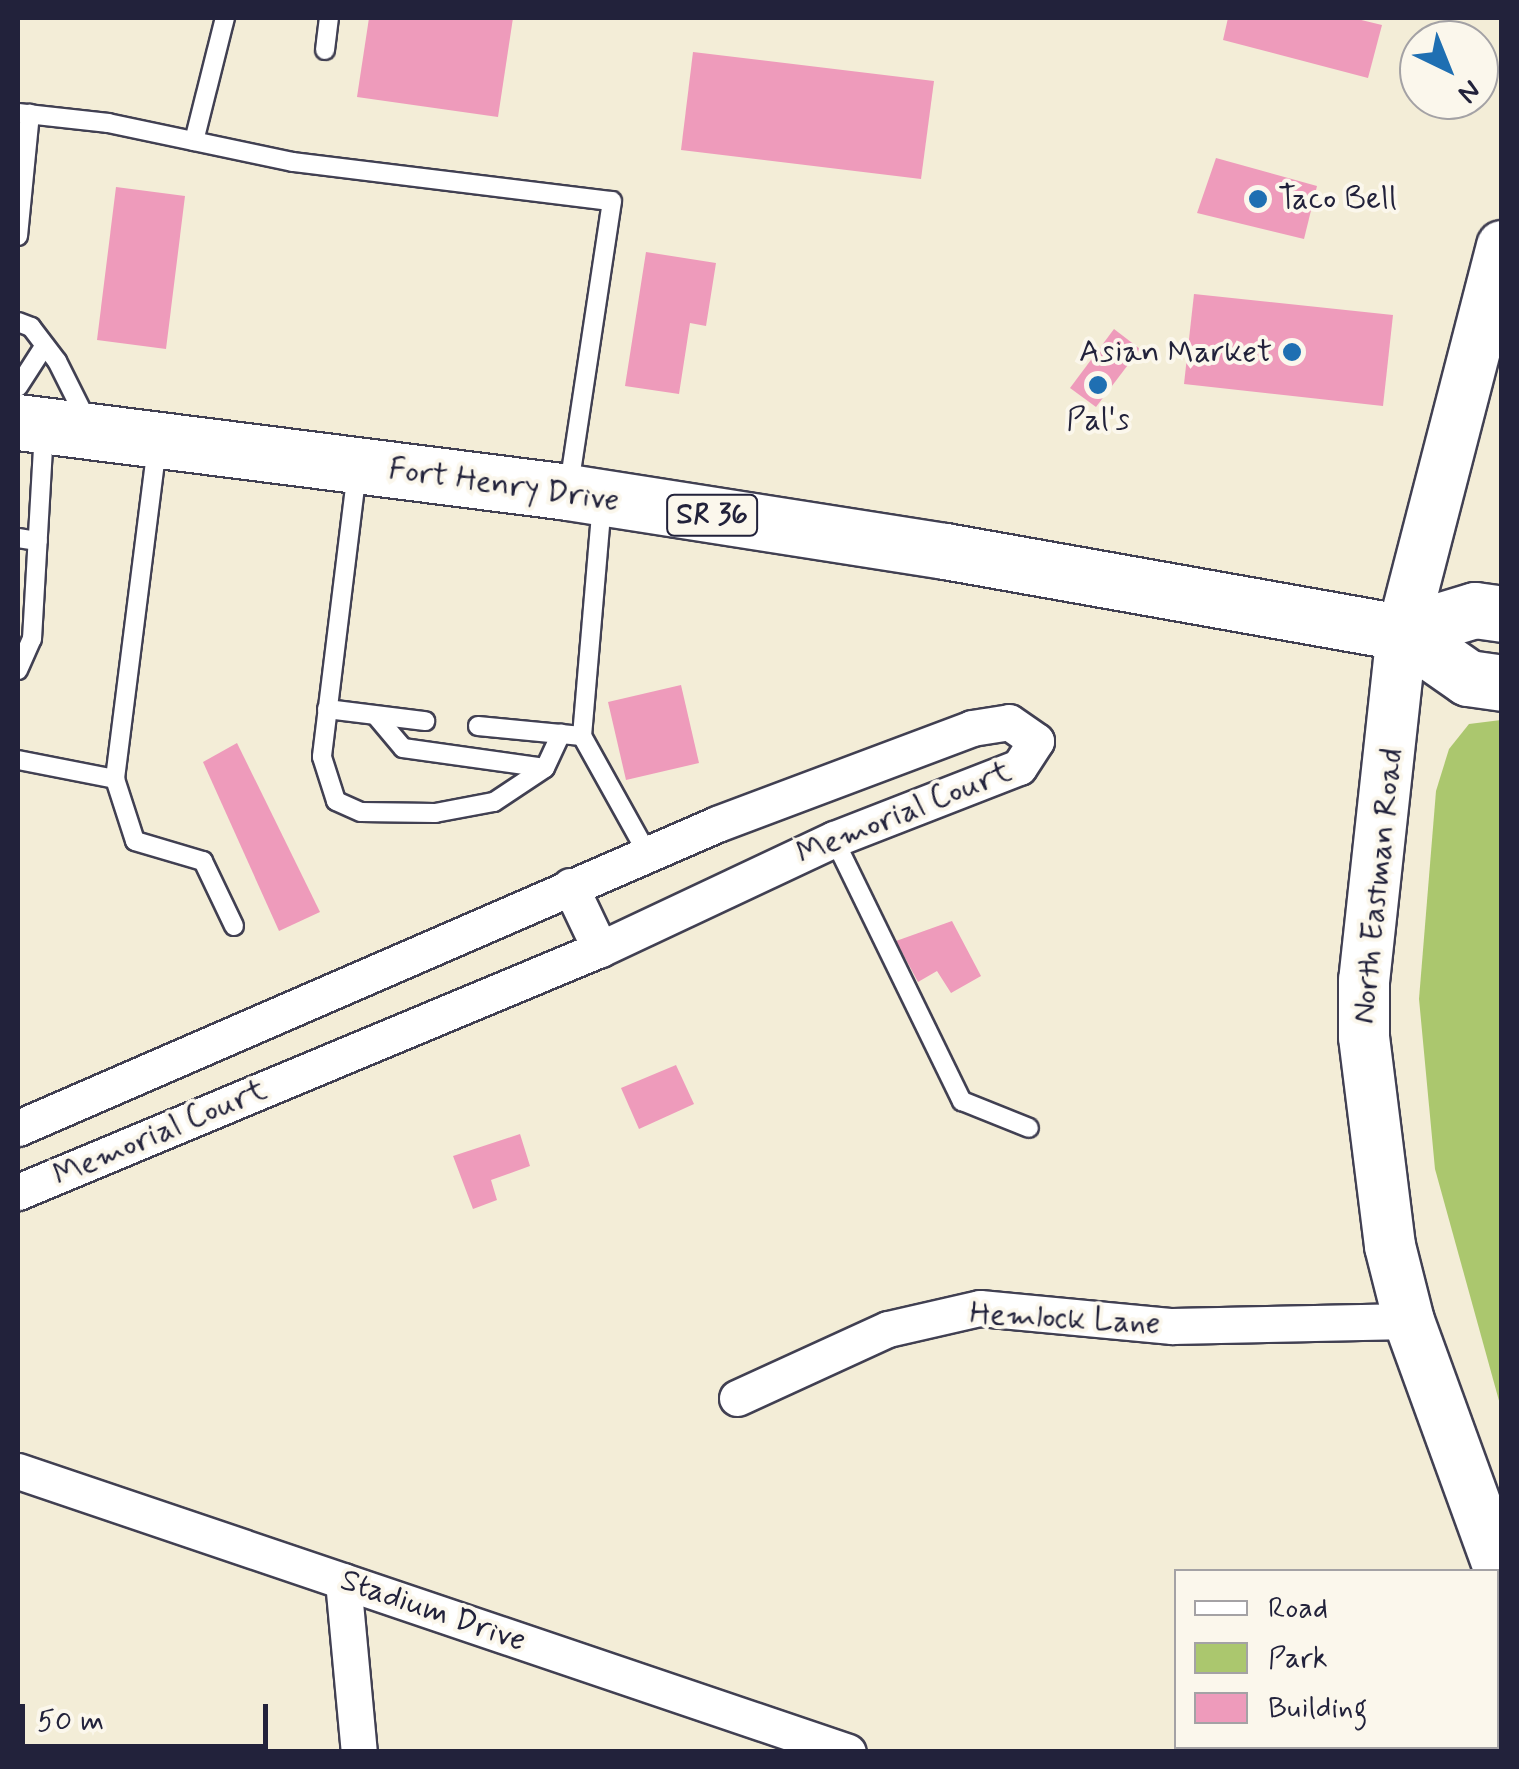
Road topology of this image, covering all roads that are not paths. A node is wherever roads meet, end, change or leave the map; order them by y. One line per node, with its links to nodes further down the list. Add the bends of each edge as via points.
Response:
1 (225, 18): 5 (lane)
2 (329, 18): 3 (lane)
3 (325, 50)
4 (24, 114): 5 (lane); 6 (lane)
5 (194, 142): 13 (lane, via 292,162 612,201)
6 (18, 236)
7 (1501, 251): 17 (main road, North Eastman Road)
8 (18, 322): 9 (lane, via 31,327)
9 (43, 348): 10 (lane); 10 (lane, via 57,361)
10 (43, 417): 11 (main road, Fort Henry Drive / SR 36); 15 (lane)
11 (158, 440): 12 (main road, Fort Henry Drive / SR 36); 28 (lane)
12 (358, 465): 13 (main road, Fort Henry Drive / SR 36); 20 (lane)
13 (586, 495): 17 (main road, Fort Henry Drive / SR 36); 25 (lane)
14 (18, 538): 15 (lane)
15 (38, 541): 18 (lane, via 32,639)
16 (1502, 614): 17 (main road, Fort Henry Drive / SR 36, via 1475,610)
17 (1402, 632): 19 (main road, Fort Henry Drive / SR 36, via 1468,678); 37 (main road, North Eastman Road, via 1364,980 1364,1037 1377,1169)
18 (18, 670)
19 (1502, 683)
20 (327, 709): 21 (lane); 27 (lane, via 322,757 336,801 361,812 434,813 494,802)
21 (376, 716): 22 (lane); 27 (lane, via 403,748)
22 (424, 720)
23 (478, 726): 24 (lane)
24 (561, 734): 25 (lane); 27 (lane)
25 (582, 736): 30 (lane)
26 (18, 760): 28 (lane)
27 (546, 768)
28 (115, 779): 32 (lane, via 135,841 203,861)
29 (834, 839): 30 (street, Memorial Court, via 1019,768 1034,752 1032,733 1009,722 972,728); 33 (street, Memorial Court); 35 (lane, via 962,1101)
30 (648, 853): 31 (street, Memorial Court)
31 (570, 886): 33 (street); 34 (street, Memorial Court)
32 (234, 926)
33 (600, 949): 36 (street, Memorial Court)
34 (18, 1128)
35 (1029, 1128)
36 (18, 1192)
37 (1409, 1321): 38 (street, Hemlock Lane, via 1211,1327 980,1308 888,1330); 40 (main road, North Eastman Road)
38 (737, 1398)
39 (18, 1471): 41 (street, Stadium Drive)
40 (1502, 1577)
41 (343, 1581): 42 (street); 43 (street, Stadium Drive)
42 (359, 1752)
43 (848, 1752)

